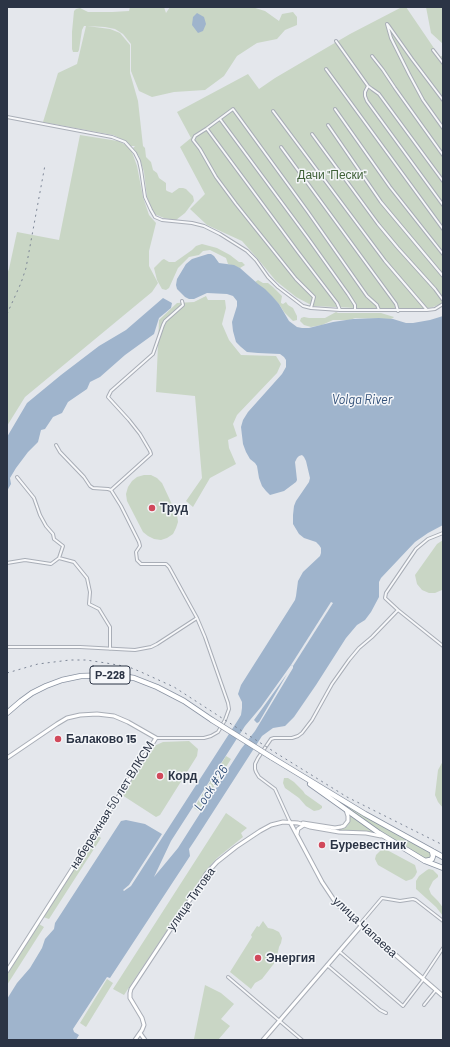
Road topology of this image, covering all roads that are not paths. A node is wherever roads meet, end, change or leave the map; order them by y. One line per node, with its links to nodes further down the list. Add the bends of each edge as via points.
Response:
1 (336, 41): 6 (street)
2 (433, 50): 4 (street)
3 (372, 56): 17 (street)
4 (443, 63)
5 (326, 69): 20 (street)
6 (368, 86): 18 (street, via 379,94); 19 (street, via 365,92 367,101)
7 (443, 100): 13 (street, via 387,24 409,74)
8 (335, 109): 21 (street, via 390,187)
9 (274, 112): 30 (street, via 385,261)
10 (7, 117): 26 (street, via 112,137 125,142 139,161 145,197 155,217 204,226 220,234 247,251 278,287 303,306)
11 (220, 120): 14 (street); 28 (street, via 308,238 352,300); 29 (street, via 233,109)
12 (328, 125): 22 (street, via 381,202)
13 (443, 128)
14 (206, 129): 26 (street, via 193,140 236,204 296,279 314,297); 27 (street, via 337,302)
15 (312, 134): 23 (street, via 378,224)
16 (281, 147): 31 (street, via 396,304)
17 (443, 155)
18 (443, 182)
19 (443, 205)
20 (443, 229)
21 (443, 254)
22 (443, 276)
23 (443, 300)
24 (182, 301): 34 (street, via 183,305 165,321 153,354 111,391 108,397 140,434 151,454)
25 (443, 304): 30 (street)
26 (311, 308): 27 (street)
27 (340, 310): 28 (street)
28 (355, 310): 29 (street)
29 (379, 310): 31 (street)
30 (428, 310): 31 (street)
31 (398, 311)
32 (56, 445): 34 (street, via 90,486)
33 (17, 477): 36 (street, via 34,498 40,515 54,539 63,546)
34 (111, 490): 39 (street, via 139,542 137,560 141,564 166,564)
35 (443, 533): 38 (street, via 428,539 416,549 386,593 385,598)
36 (59, 558): 37 (street, via 51,564 25,560); 42 (street, via 74,562 87,578 89,604 99,609 110,627)
37 (7, 563)
38 (398, 610): 40 (street); 48 (street, via 349,660 302,733 292,738 271,739 258,758 255,764 256,772 275,789)
39 (196, 618): 42 (street, via 151,647 135,650); 44 (street, via 206,637 228,703 228,714 218,732 210,736)
40 (443, 646)
41 (7, 647): 42 (street)
42 (110, 649)
43 (7, 714): 46 (highway, Р-228, bridge, via 32,693 62,680 115,675 134,678 184,701)
44 (156, 738): 45 (street, набережная 50 лет ВЛКСМ, via 114,716 80,715 67,718); 62 (street, набережная 50 лет ВЛКСМ)
45 (7, 758)
46 (291, 770): 47 (highway, Р-228); 53 (highway, Р-228)
47 (343, 808): 49 (street, via 348,814 348,819 341,827); 52 (highway, Р-228)
48 (290, 822): 49 (street, улица Титова); 51 (street, улица Чапаева); 70 (street, улица Титова, via 275,824 258,832 230,851 206,874 131,989 130,998 144,1023)
49 (298, 823): 50 (street, улица Титова)
50 (304, 825): 51 (street, via 298,829); 52 (street, улица Титова, via 344,833 374,834)
51 (297, 836): 58 (street, улица Чапаева, via 334,900)
52 (394, 842): 55 (highway, Р-228)
53 (432, 851): 54 (highway, Р-228); 55 (highway, via 432,858)
54 (443, 857)
55 (425, 861): 56 (highway, Р-228)
56 (443, 868)
57 (443, 921): 58 (street, via 416,900 400,902 382,898)
58 (360, 925): 60 (street); 64 (street, улица Чапаева)
59 (443, 948): 64 (street)
60 (339, 951): 61 (street); 64 (street, via 403,1006)
61 (327, 965): 68 (street); 69 (street)
62 (7, 971)
63 (228, 977): 69 (street)
64 (423, 979): 65 (street, улица Чапаева)
65 (436, 990): 66 (street, улица Чапаева); 67 (street)
66 (443, 996)
67 (424, 1005)
68 (386, 1013)
69 (279, 1021): 73 (street); 74 (street)
70 (140, 1033): 71 (street); 72 (street)
71 (136, 1040)
72 (146, 1040)
73 (263, 1040)
74 (302, 1040)

